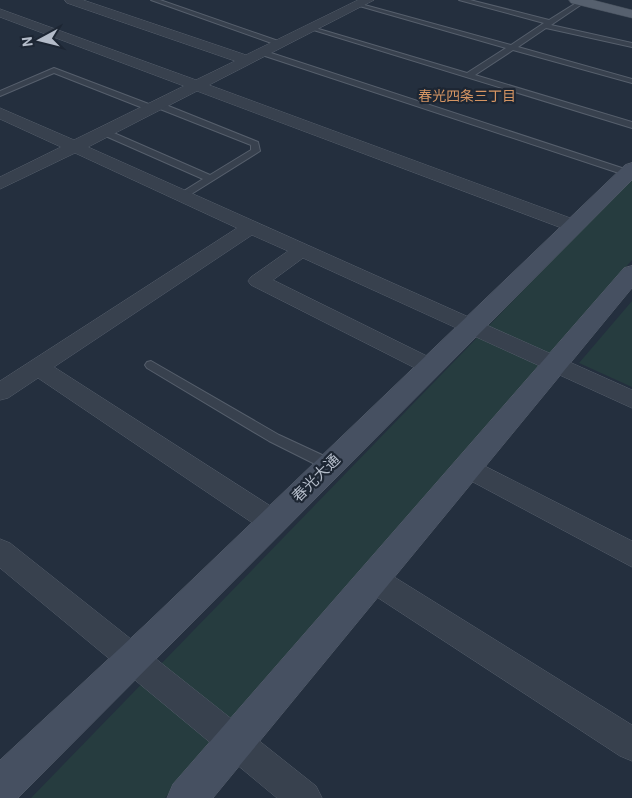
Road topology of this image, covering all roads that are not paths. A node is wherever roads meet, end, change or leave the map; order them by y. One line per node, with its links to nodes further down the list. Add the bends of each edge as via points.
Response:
1 (71, 0): 16 (street)
2 (154, 0): 12 (lane)
3 (462, 0): 10 (lane)
4 (581, 0): 9 (main road); 10 (lane)
5 (605, 0): 7 (main road)
6 (364, 2): 11 (street); 14 (lane)
7 (632, 6)
8 (0, 13): 19 (street)
9 (632, 14)
10 (548, 25): 13 (lane); 14 (lane)
11 (310, 28): 12 (street); 17 (lane)
12 (280, 43): 15 (street)
13 (632, 45)
14 (512, 49): 17 (lane); 18 (lane)
15 (262, 52): 16 (street); 26 (lane)
16 (246, 60): 19 (street)
17 (468, 76): 23 (lane)
18 (632, 82)
19 (196, 86): 21 (street); 31 (street)
20 (0, 94): 21 (lane, via 54,70)
21 (155, 107): 24 (street); 27 (lane, via 255,144 256,151)
22 (0, 112): 25 (street)
23 (632, 125)
24 (104, 132): 25 (street); 27 (lane)
25 (76, 147): 28 (street); 29 (street)
26 (630, 171): 31 (street, 春光大通)
27 (211, 179): 29 (lane)
28 (0, 184)
29 (182, 196): 30 (street)
30 (251, 226): 32 (street); 38 (street)
31 (574, 226): 34 (street, 春光大通)
32 (301, 251): 34 (street); 37 (street, via 258,281)
33 (632, 273): 36 (street)
34 (468, 326): 36 (street); 37 (street, 春光大通)
35 (151, 365): 41 (lane, via 274,438)
36 (554, 365): 40 (street); 42 (street)
37 (429, 366): 41 (street, 春光大通)
38 (37, 367): 39 (street); 43 (street)
39 (0, 392)
40 (632, 400)
41 (330, 465): 43 (street, 春光大通)
42 (467, 467): 45 (street); 46 (street)
43 (273, 522): 47 (street, 春光大通)
44 (0, 551): 47 (street)
45 (632, 555)
46 (374, 579): 48 (street); 49 (street)
47 (135, 660): 48 (street); 50 (street, 春光大通)
48 (234, 740): 51 (street); 52 (street)
49 (632, 744)
50 (0, 787)
51 (187, 798)
52 (304, 798)

